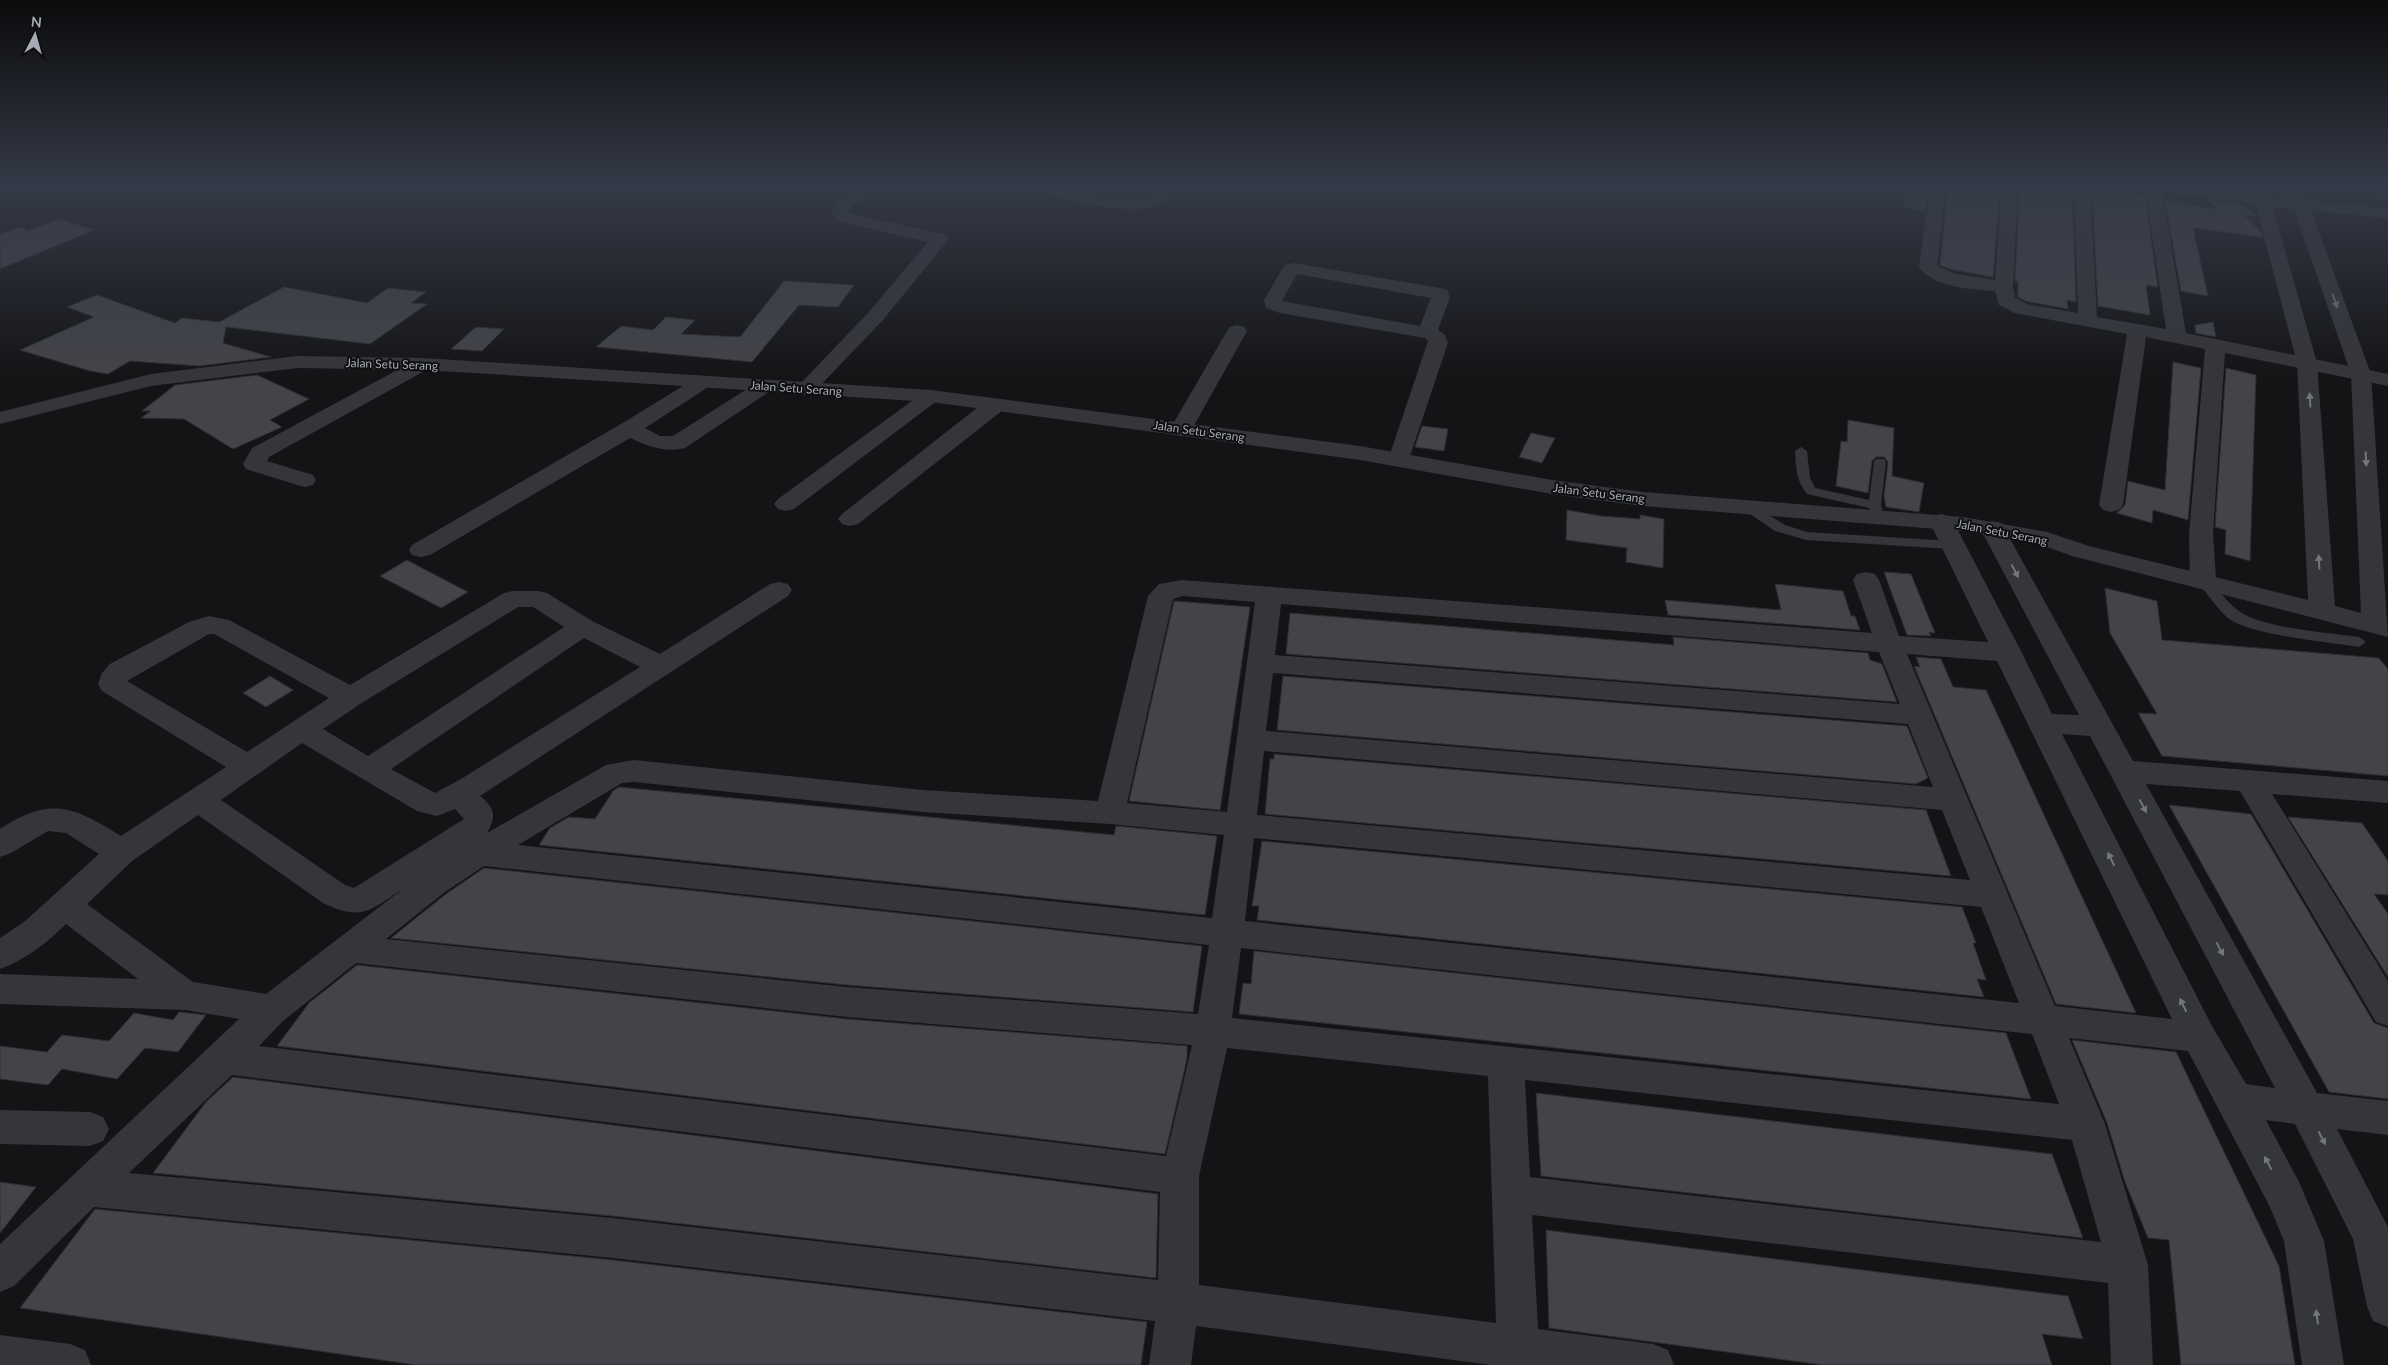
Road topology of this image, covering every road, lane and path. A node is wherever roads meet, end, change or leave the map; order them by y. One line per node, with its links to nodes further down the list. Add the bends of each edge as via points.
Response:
1 (930, 251): 21 (street, via 875,317)
2 (1930, 251): 8 (street, via 1928,267 1933,273)
3 (2006, 251): 8 (street)
4 (2085, 251): 9 (street)
5 (2163, 251): 13 (street)
6 (2274, 251): 15 (street)
7 (2317, 251): 17 (street, one-way to 17)
8 (2004, 287): 9 (street, via 2006,301 2011,305)
9 (2088, 321): 10 (street)
10 (2137, 330): 13 (street); 32 (street)
11 (1237, 331): 26 (street)
12 (1429, 333): 12 (street, via 1280,307 1273,304 1273,300 1294,268 1435,292 1442,297 1428,328); 28 (street, via 1438,339 1438,343)
13 (2177, 337): 14 (street)
14 (2215, 345): 15 (street); 40 (street, via 2201,534)
15 (2307, 363): 17 (street); 43 (street, one-way to 15)
16 (423, 364): 19 (street, Jalan Setu Serang); 24 (street, Jalan Setu Serang, via 297,362 253,366 151,380); 30 (street, via 260,453 255,459 254,464)
17 (2361, 374): 18 (street); 45 (street, one-way to 45)
18 (2388, 380)
19 (703, 382): 20 (street, Jalan Setu Serang); 25 (street)
20 (765, 386): 21 (street, Jalan Setu Serang); 25 (street, via 678,443 656,442)
21 (806, 389): 22 (street, Jalan Setu Serang)
22 (931, 396): 23 (street, Jalan Setu Serang); 31 (street)
23 (995, 405): 26 (street, Jalan Setu Serang); 35 (street)
24 (0, 418)
25 (629, 429): 38 (street)
26 (1181, 429): 28 (street, Jalan Setu Serang)
27 (1800, 451): 34 (lane, via 1806,487 1811,491)
28 (1399, 460): 33 (street, Jalan Setu Serang, via 1552,487)
29 (1880, 462): 34 (lane)
30 (305, 480)
31 (786, 504)
32 (2111, 505)
33 (1748, 508): 34 (street, Jalan Setu Serang); 37 (lane, via 1780,528 1806,536)
34 (1877, 510): 37 (street, Jalan Setu Serang)
35 (850, 520)
36 (1992, 528): 37 (street, Jalan Setu Serang); 40 (street, Jalan Setu Serang); 53 (street, one-way to 53)
37 (1947, 533): 47 (street)
38 (421, 550)
39 (1866, 580): 46 (street)
40 (2203, 580): 43 (street, Jalan Setu Serang); 45 (lane, via 2234,615 2261,625)
41 (779, 590): 49 (street)
42 (1269, 595): 46 (street); 48 (street); 64 (street, via 1182,588 1168,590 1161,596)
43 (2322, 611): 45 (street, Jalan Setu Serang)
44 (583, 628): 49 (street); 50 (street, via 538,599 513,599); 57 (street)
45 (2374, 632)
46 (1889, 643): 47 (street); 51 (street)
47 (2009, 654): 52 (street)
48 (1260, 663): 51 (street); 55 (street)
49 (661, 666): 61 (street)
50 (350, 697): 54 (street); 56 (street, via 220,626 210,625 198,628 120,670 112,680 112,684)
51 (1918, 715): 63 (street)
52 (2044, 723): 53 (street); 81 (street, one-way to 52)
53 (2100, 727): 58 (street)
54 (302, 730): 56 (street); 57 (street)
55 (1250, 740): 63 (street); 66 (street)
56 (249, 767): 62 (street)
57 (368, 770): 61 (street, via 428,803 437,805)
58 (2124, 771): 59 (street); 85 (street, one-way to 85)
59 (2249, 781): 60 (street); 78 (street)
60 (2380, 791): 65 (street)
61 (458, 796): 62 (street, via 479,812 476,826 359,900 352,901 334,894)
62 (200, 800): 68 (street)
63 (1953, 800): 70 (street)
64 (1110, 813): 66 (street); 69 (street, via 923,801 634,771 616,773)
65 (2388, 814)
66 (1240, 825): 70 (street); 72 (street)
67 (0, 845): 68 (street, via 32,825 46,819 60,819)
68 (121, 852): 71 (street)
69 (479, 852): 72 (street); 73 (street, via 414,897)
70 (1992, 895): 79 (street)
71 (65, 906): 74 (street, via 36,932); 76 (street)
72 (1227, 932): 79 (street); 80 (street)
73 (352, 948): 77 (street); 80 (street, via 847,1002)
74 (0, 955)
75 (0, 989): 76 (street)
76 (185, 995): 77 (street)
77 (271, 1010): 82 (street)
78 (2388, 1010)
79 (2044, 1020): 81 (street); 87 (street)
80 (1213, 1031): 83 (street); 90 (street)
81 (2198, 1037): 84 (street)
82 (225, 1058): 90 (street); 91 (street)
83 (1506, 1062): 87 (street); 92 (street)
84 (2235, 1100): 85 (street); 103 (street, one-way to 84, via 2304,1241 2286,1197)
85 (2307, 1108): 86 (street); 96 (street, one-way to 96, via 2372,1236)
86 (2388, 1118)
87 (2086, 1124): 93 (street)
88 (1, 1128): 89 (street)
89 (90, 1129)
90 (1180, 1176): 95 (street)
91 (87, 1188): 94 (street); 95 (street, via 613,1238)
92 (1511, 1194): 93 (street); 97 (street)
93 (2128, 1265): 102 (street)
94 (0, 1272)
95 (1178, 1303): 97 (street); 100 (street)
96 (2388, 1306)
97 (1518, 1347): 101 (street)
98 (0, 1356): 99 (street)
99 (70, 1365)
100 (1170, 1365)
101 (1653, 1365)
102 (2132, 1365)
103 (2324, 1365)

